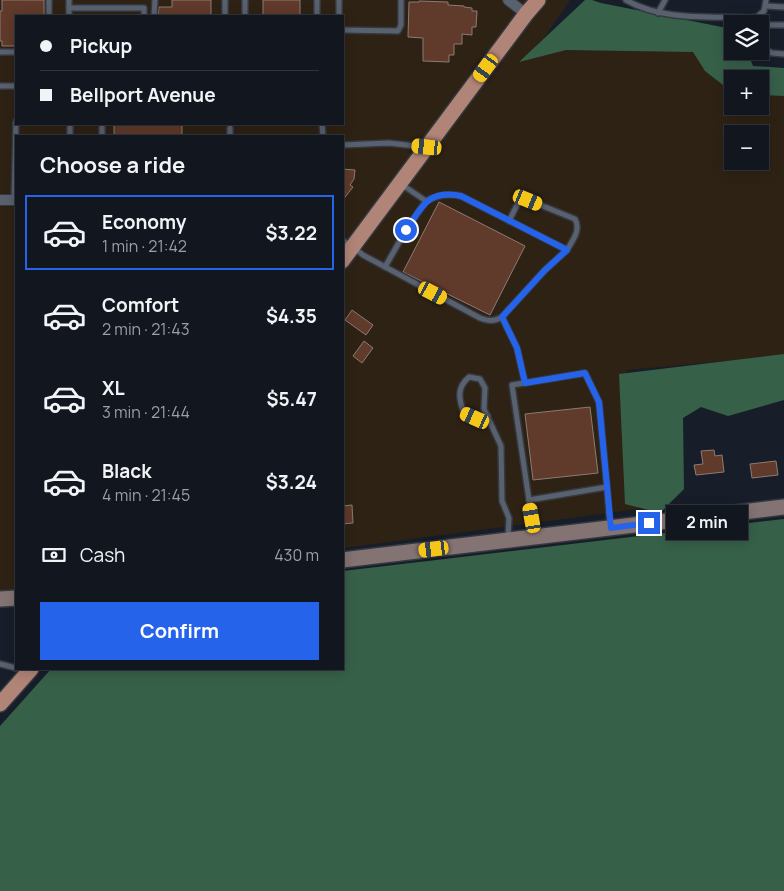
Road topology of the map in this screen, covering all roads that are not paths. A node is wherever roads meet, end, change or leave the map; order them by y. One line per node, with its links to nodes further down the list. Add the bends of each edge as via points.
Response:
1 (49, 0): 19 (lane)
2 (69, 0): 16 (lane)
3 (155, 0): 22 (lane)
4 (225, 0): 23 (lane)
5 (245, 0): 24 (lane)
6 (317, 0): 25 (lane)
7 (339, 0): 26 (lane)
8 (401, 0): 31 (lane, via 398,31)
9 (508, 0): 18 (street)
10 (538, 0): 18 (main road)
11 (626, 0): 13 (lane)
12 (665, 0): 17 (lane)
13 (632, 2): 17 (lane)
14 (766, 3): 15 (lane); 27 (lane)
15 (784, 7)
16 (69, 8): 20 (lane); 21 (lane, via 144,8)
17 (658, 13): 28 (lane)
18 (526, 14): 41 (main road)
19 (49, 15)
20 (69, 15)
21 (144, 15)
22 (154, 15)
23 (225, 15)
24 (245, 15)
25 (317, 15)
26 (339, 15)
27 (759, 15)
28 (724, 17)
29 (769, 24): 30 (lane)
30 (784, 25)
31 (344, 30)
32 (0, 52): 33 (lane)
33 (15, 52)
34 (769, 52): 35 (lane)
35 (784, 54)
36 (0, 86): 37 (lane)
37 (15, 86)
38 (230, 128): 39 (lane)
39 (230, 135)
40 (344, 145): 41 (lane, via 389,143)
41 (427, 147): 42 (main road)
42 (400, 183): 45 (lane); 47 (main road)
43 (0, 200): 44 (street)
44 (15, 200)
45 (426, 201): 46 (lane, via 436,196 461,196); 50 (lane)
46 (509, 221): 48 (lane); 48 (lane, via 519,201 524,199 574,218 577,230)
47 (348, 243): 49 (main road); 50 (lane)
48 (567, 250): 51 (lane)
49 (344, 255)
50 (385, 267): 51 (lane, via 480,318 496,320)
51 (502, 317): 52 (lane, via 517,348)
52 (525, 383): 54 (lane, via 585,373 599,402); 55 (lane, via 512,385)
53 (488, 416): 53 (lane, via 484,409 485,388 480,379 469,377 460,390 459,400 464,414 475,418); 59 (lane, via 501,446 502,501 509,518)
54 (607, 487): 55 (lane); 57 (lane)
55 (529, 500): 58 (lane)
56 (784, 507): 57 (main road)
57 (611, 528): 58 (main road)
58 (535, 537): 59 (main road)
59 (508, 541): 60 (main road)
60 (344, 560)
61 (15, 598): 62 (main road)
62 (0, 599)
63 (0, 664): 64 (lane)
64 (15, 667)
65 (22, 670): 66 (main road)
66 (0, 704)

